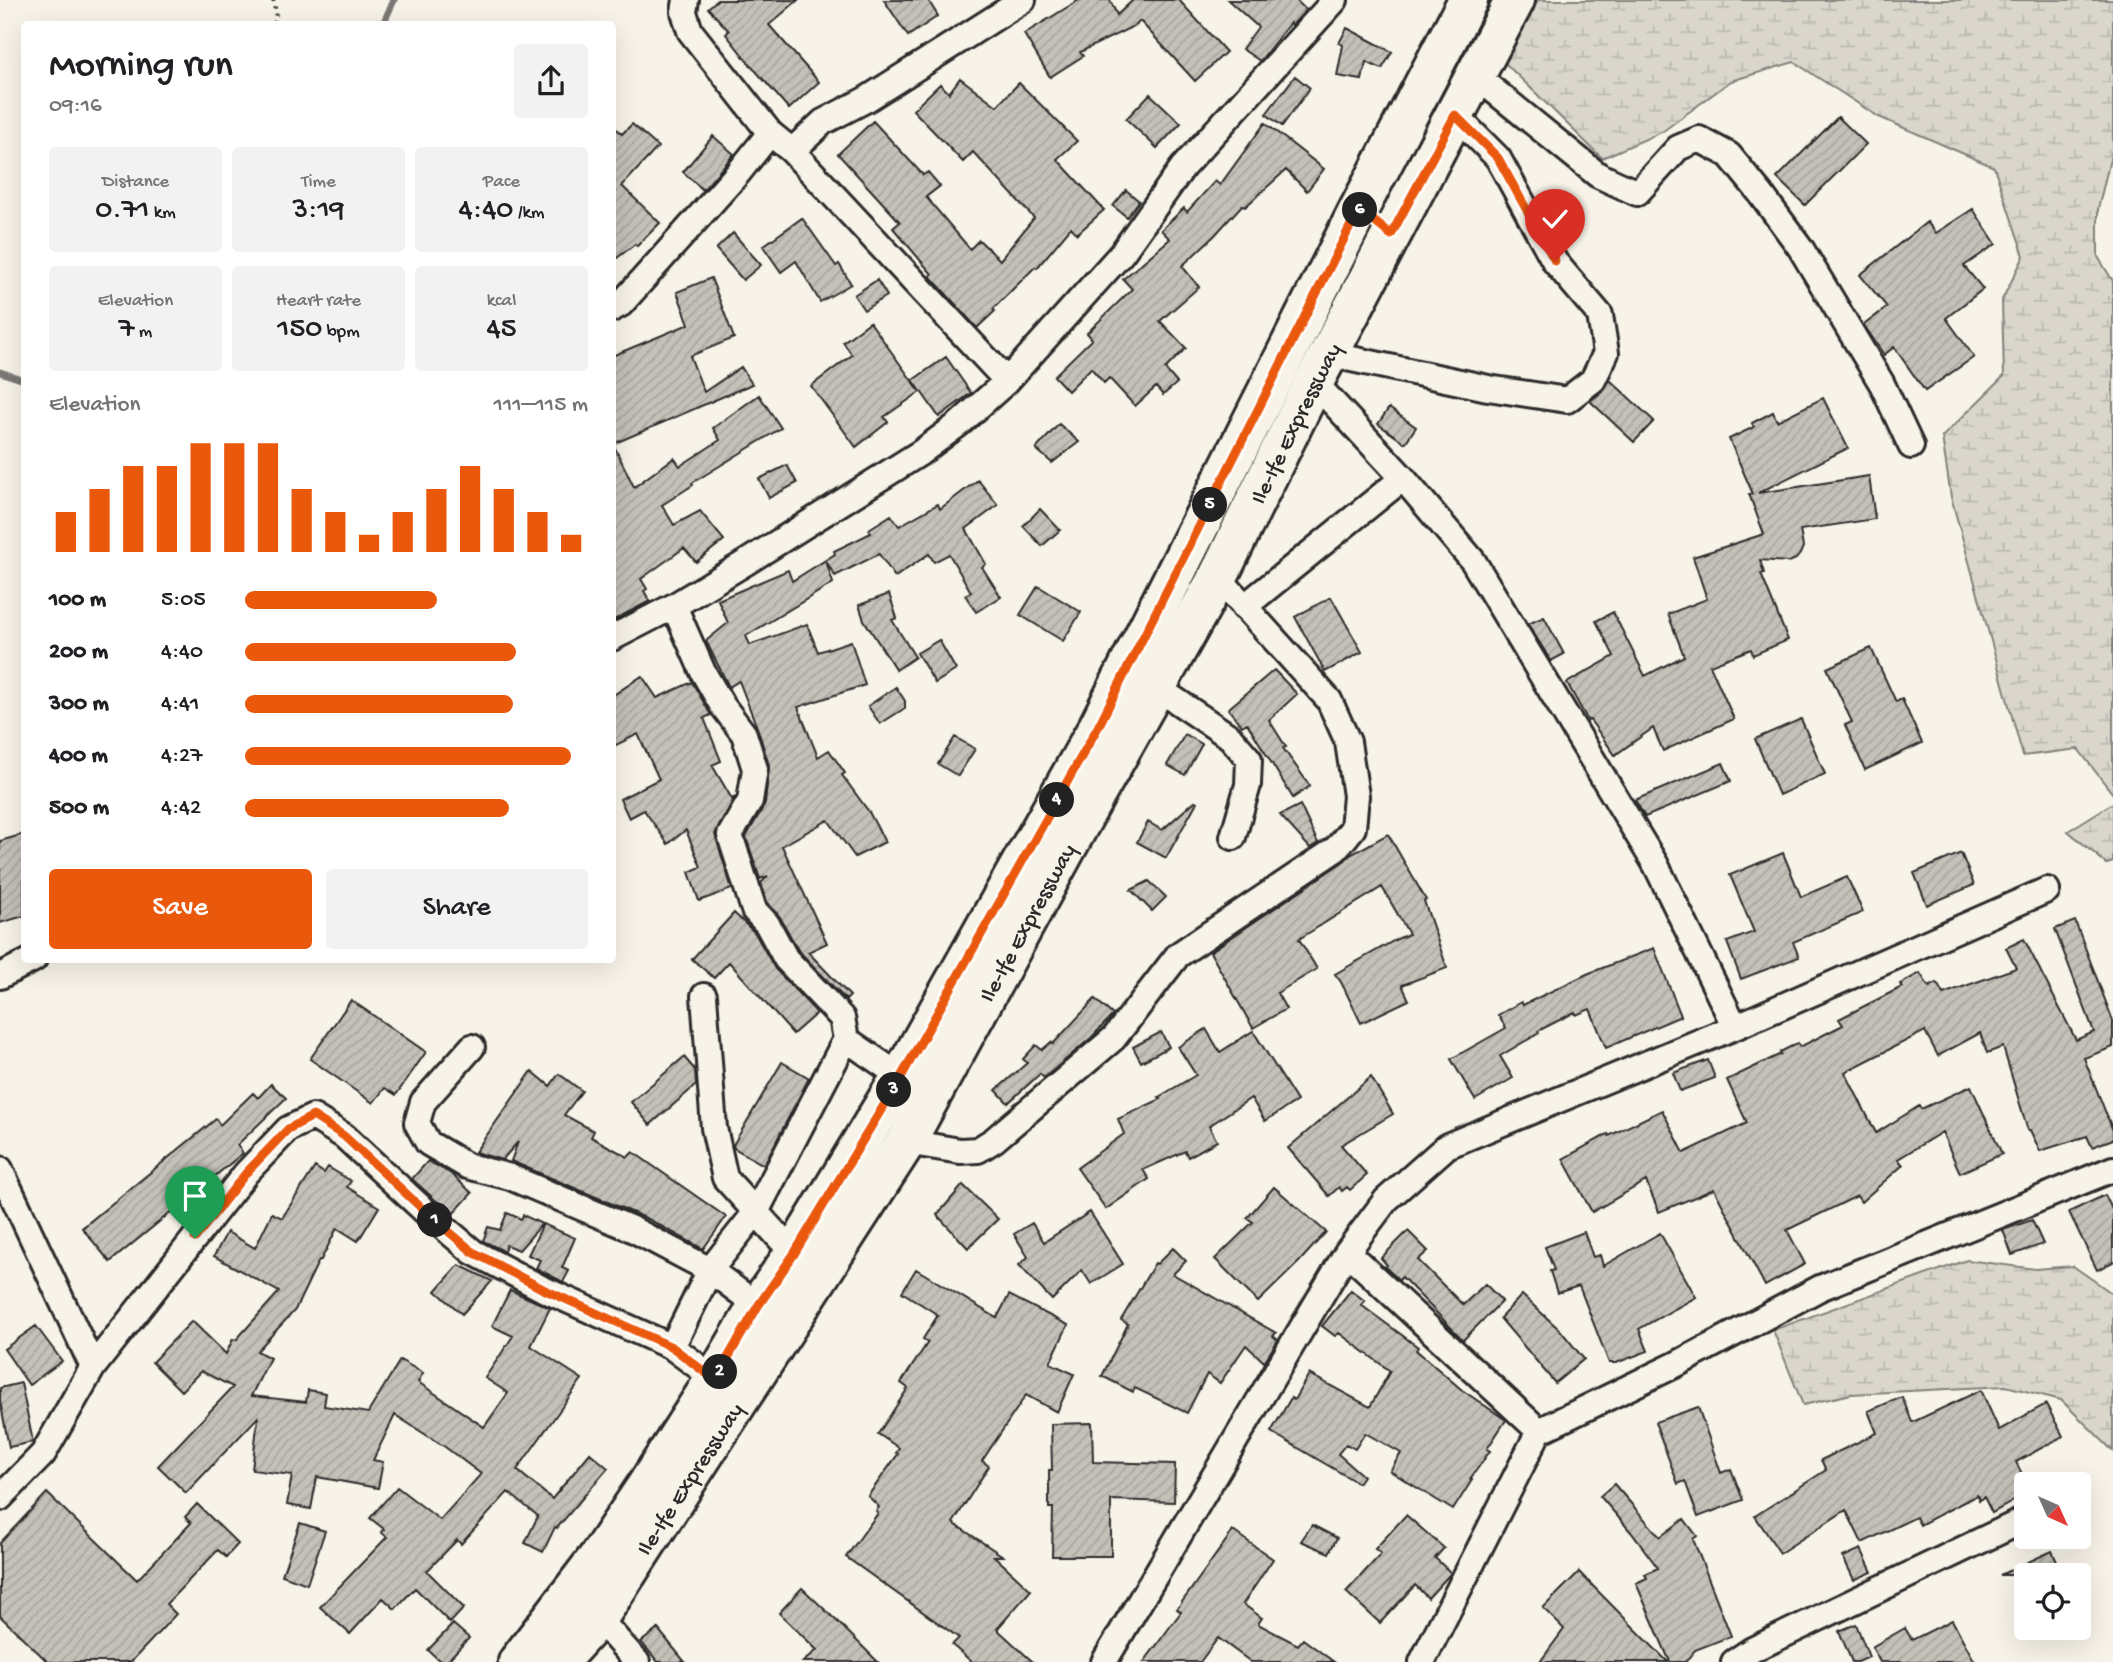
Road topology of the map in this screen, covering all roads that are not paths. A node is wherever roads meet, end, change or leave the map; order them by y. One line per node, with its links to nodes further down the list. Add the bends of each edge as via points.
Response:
1 (686, 0): 8 (street, via 684,12 690,31)
2 (1023, 0): 9 (street, via 823,122)
3 (1335, 0): 14 (street, via 1183,167 1122,253)
4 (1468, 0): 10 (main road, Ile-Ife Expressway)
5 (1515, 0): 6 (main road, Ile-Ife Expressway)
6 (1476, 76): 7 (main road, Ile-Ife Expressway); 15 (street, via 1598,175 1637,193 1678,148 1699,139 1729,156 1800,247 1882,384)
7 (1455, 115): 11 (main road, Ile-Ife Expressway); 13 (street, via 1498,158 1555,261 1600,315 1606,354 1593,380 1567,400)
8 (770, 133): 9 (street); 12 (street)
9 (792, 151): 14 (street)
10 (1359, 209): 11 (main road); 30 (main road, Ile-Ife Expressway, via 1098,727)
11 (1391, 235): 13 (main road, Ile-Ife Expressway)
12 (616, 307)
13 (1321, 368): 16 (street); 17 (main road, Ile-Ife Expressway)
14 (1007, 381): 18 (street, via 920,453)
15 (1911, 446)
16 (1403, 478): 19 (street); 27 (street, via 1480,572 1656,865)
17 (1218, 578): 19 (street); 21 (main road, Ile-Ife Expressway)
18 (674, 606): 20 (street); 28 (street, via 703,672 744,734 755,769 750,801 730,835 754,910 786,959 842,1018)
19 (1244, 607): 31 (street, via 1329,700 1348,742 1356,796 1353,828 1336,849 1178,956 1114,1038 994,1140 978,1150 960,1152)
20 (616, 636)
21 (1156, 687): 22 (street, via 1230,737 1249,759 1248,785); 31 (main road, Ile-Ife Expressway)
22 (1233, 836)
23 (2047, 890): 27 (street)
24 (26, 963): 25 (street)
25 (0, 976)
26 (704, 996): 34 (street, via 714,1128 725,1178)
27 (1735, 1027): 35 (street, via 1447,1146 1386,1200)
28 (846, 1040): 30 (street); 34 (street)
29 (472, 1047): 37 (street, via 423,1102 417,1123 428,1143 467,1166 510,1177 634,1230)
30 (901, 1077): 36 (main road, Ile-Ife Expressway)
31 (906, 1142): 45 (main road, Ile-Ife Expressway)
32 (0, 1169): 40 (street)
33 (2113, 1169): 42 (street, via 1820,1288)
34 (756, 1212): 36 (street); 37 (street)
35 (1346, 1252): 42 (street); 49 (street)
36 (794, 1254): 38 (main road, Ile-Ife Expressway)
37 (710, 1270): 38 (street); 39 (street)
38 (758, 1306): 41 (main road, Ile-Ife Expressway)
39 (672, 1347): 40 (street, via 473,1252 344,1136 313,1116 288,1129 246,1173); 41 (street)
40 (93, 1367): 43 (street, via 43,1454)
41 (715, 1380): 46 (main road, Ile-Ife Expressway, via 600,1555)
42 (1539, 1431): 50 (street)
43 (0, 1498)
44 (2014, 1525): 51 (street)
45 (598, 1618): 47 (main road, Ile-Ife Expressway); 48 (street)
46 (518, 1662)
47 (558, 1662)
48 (637, 1662)
49 (1104, 1662)
50 (1422, 1662)
51 (1734, 1662)

